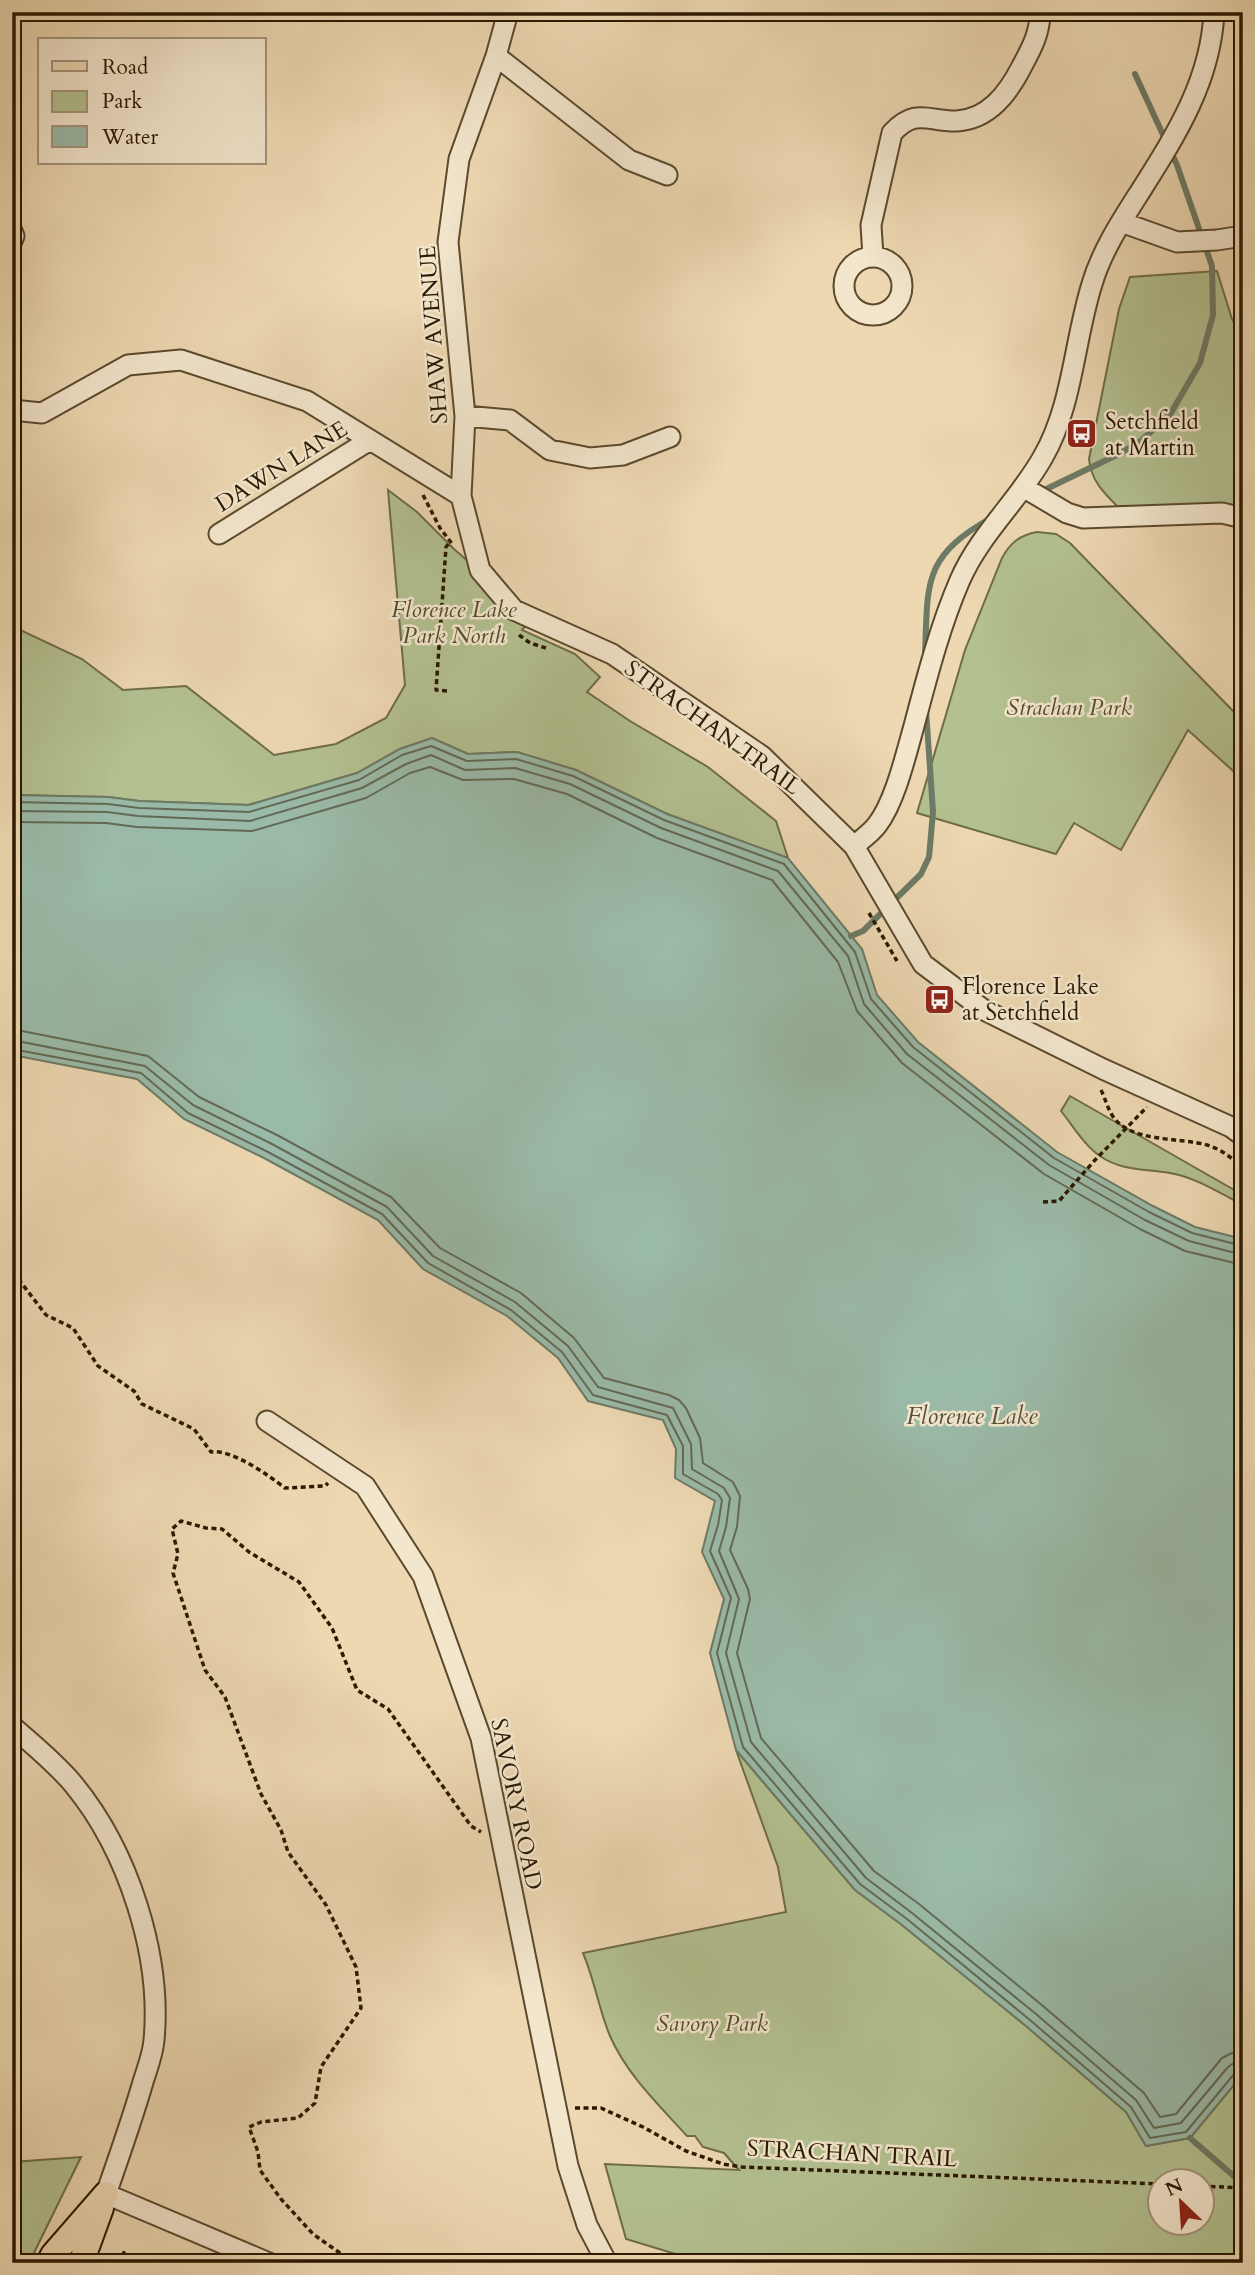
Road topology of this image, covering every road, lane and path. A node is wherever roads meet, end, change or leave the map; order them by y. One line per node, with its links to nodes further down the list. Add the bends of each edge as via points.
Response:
1 (508, 12): 4 (street, SHAW AVENUE)
2 (1040, 12): 10 (street, via 1037,37 1012,87 1000,100 957,121 910,119 892,133 871,225)
3 (1214, 12): 6 (street, via 1207,60 1195,96)
4 (496, 56): 5 (street, via 629,160); 12 (street, SHAW AVENUE, via 459,159 448,242)
5 (667, 175)
6 (1121, 222): 8 (street, via 1177,242); 16 (street, via 1092,284 1055,434)
7 (12, 231): 9 (street)
8 (1242, 238)
9 (12, 240)
10 (873, 256)
11 (12, 410): 14 (street, via 42,413 128,365 181,360 307,401)
12 (466, 416): 13 (street, via 510,421 550,450 590,458 623,455); 17 (street, SHAW AVENUE)
13 (670, 436)
14 (370, 440): 15 (street); 19 (street, DAWN LANE)
15 (406, 462): 17 (street); 20 (path)
16 (1023, 487): 18 (street, via 1083,518 1222,513); 25 (street, via 987,533 961,579 892,794 878,825)
17 (461, 496): 25 (street, SHAW AVENUE, via 480,570 514,610 612,654 762,756)
18 (1243, 518)
19 (219, 534)
20 (450, 542): 21 (path); 24 (path, via 446,547 436,690)
21 (456, 549)
22 (512, 629): 23 (path, via 530,643)
23 (551, 649)
24 (447, 691)
25 (854, 846): 29 (street, SHAW AVENUE, via 923,964 984,1010)
26 (867, 909): 27 (path)
27 (900, 966)
28 (1095, 1084): 30 (path, via 1111,1115)
29 (1156, 1094): 30 (path); 31 (street, SHAW AVENUE)
30 (1127, 1129): 32 (path, via 1211,1147); 33 (path, via 1059,1201)
31 (1243, 1136)
32 (1243, 1168)
33 (1043, 1202)
34 (12, 1274): 36 (path, via 46,1315 73,1328 98,1366 134,1391 142,1404 194,1429 211,1452 220,1451 266,1473 285,1488 325,1486)
35 (267, 1421): 36 (street, SAVORY ROAD)
36 (342, 1471): 38 (street, SAVORY ROAD, via 365,1486 423,1576 481,1738)
37 (12, 1726): 43 (street, via 74,1785 92,1811 130,1883 145,1933 155,1987 154,2042)
38 (502, 1845): 39 (street, SAVORY ROAD); 49 (path, via 471,1826 388,1709 357,1690 332,1628 299,1582 248,1552 222,1528 181,1521 172,1529 178,1554 173,1573 205,1670 225,1697 288,1852 326,1905 356,1967 361,2008 321,2067 315,2103 298,2118 249,2127 260,2170 281,2199 313,2234)
39 (555, 2108): 40 (path, STRACHAN TRAIL, via 601,2108 686,2151 742,2167); 50 (street, SAVORY ROAD, via 578,2200)
40 (1146, 2183)
41 (1216, 2187): 42 (path)
42 (1243, 2188)
43 (106, 2194): 45 (main road); 46 (main road); 48 (street)
44 (125, 2249): 47 (path)
45 (49, 2263)
46 (81, 2263)
47 (118, 2263)
48 (269, 2263)
49 (354, 2263)
50 (607, 2263)

